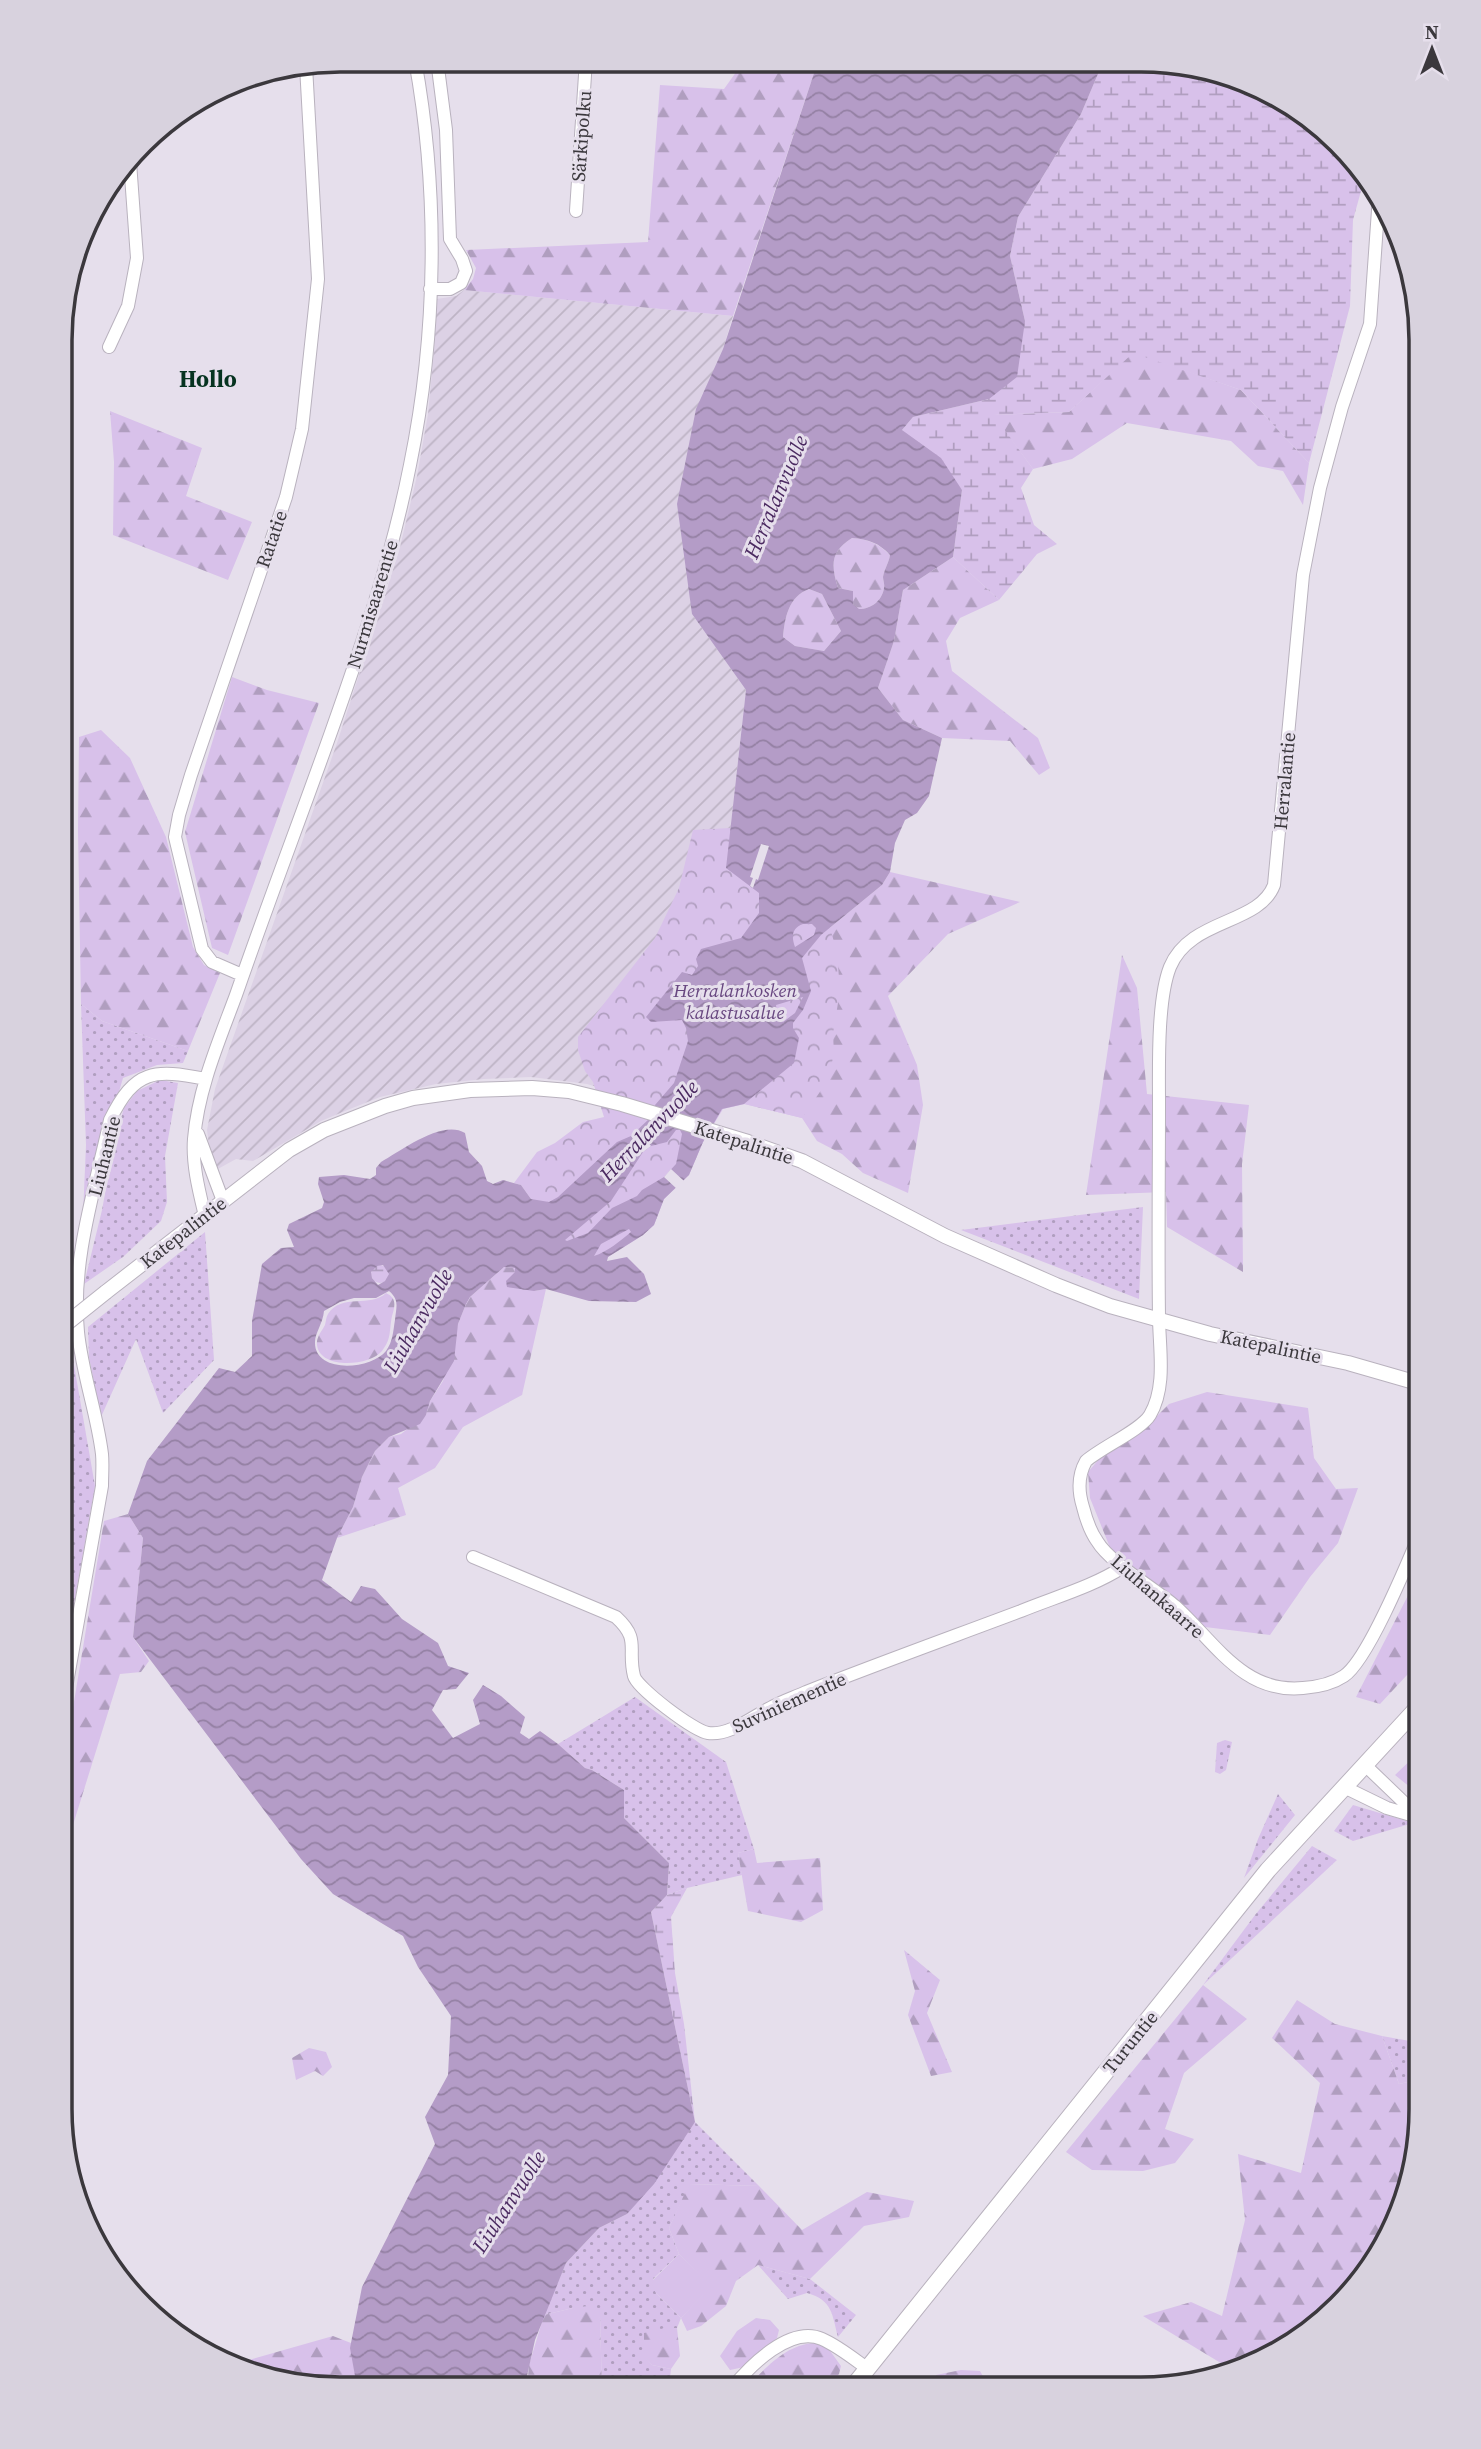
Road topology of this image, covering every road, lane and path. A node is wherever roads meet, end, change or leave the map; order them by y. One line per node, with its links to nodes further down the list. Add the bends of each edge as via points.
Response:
1 (417, 72): 8 (street, Nurmisaarentie, via 427,155)
2 (439, 72): 8 (street, via 450,239 466,271 461,282 450,289)
3 (585, 72): 6 (street, Särkipolku)
4 (306, 74): 10 (street, Ratatie, via 318,279 302,429 286,496 191,775 175,837 202,949 212,962)
5 (131, 172): 9 (street, via 137,258 128,306)
6 (576, 211)
7 (1378, 214): 16 (street, Herralantie, via 1370,324 1320,488 1303,575 1274,884 1261,904 1196,936 1180,950 1170,967 1164,995)
8 (430, 289): 10 (street, Nurmisaarentie, via 421,404 392,541 330,733)
9 (108, 347)
10 (242, 975): 11 (street, Nurmisaarentie)
11 (206, 1079): 12 (street, Nurmisaarentie); 21 (street, Liuhantie, via 172,1073 140,1079 120,1099 110,1120 77,1288 82,1364 102,1454 102,1486)
12 (195, 1127): 13 (street); 14 (street, Nurmisaarentie, via 198,1189)
13 (223, 1201): 14 (street, Katepalintie); 16 (street, Katepalintie, via 289,1150 324,1130 385,1106 480,1089 569,1091 802,1161 945,1236 1056,1285)
14 (205, 1216): 15 (street, Katepalintie, bridge)
15 (72, 1319)
16 (1158, 1320): 17 (street, Katepalintie); 20 (street, Liuhankaarre, via 1160,1370 1152,1412 1143,1424 1096,1452 1080,1470 1087,1521 1098,1544)
17 (1409, 1381)
18 (473, 1557): 20 (street, Suviniementie, via 616,1617 628,1628 638,1685 681,1719 709,1733 726,1731 772,1706 1093,1583)
19 (1409, 1557): 20 (street, Liuhankaarre, via 1355,1666 1317,1687 1290,1690 1246,1676 1170,1601)
20 (1123, 1567)
21 (72, 1655)
22 (1409, 1718): 23 (main road, Turuntie)
23 (1366, 1766): 24 (main road, Turuntie); 25 (street)
24 (1346, 1788): 26 (street); 27 (main road, Turuntie, via 1268,1870)
25 (1409, 1807)
26 (1409, 1814)
27 (868, 2369): 28 (street, via 824,2340 805,2336 776,2346); 29 (main road, Turuntie)
28 (744, 2377)
29 (861, 2377)

